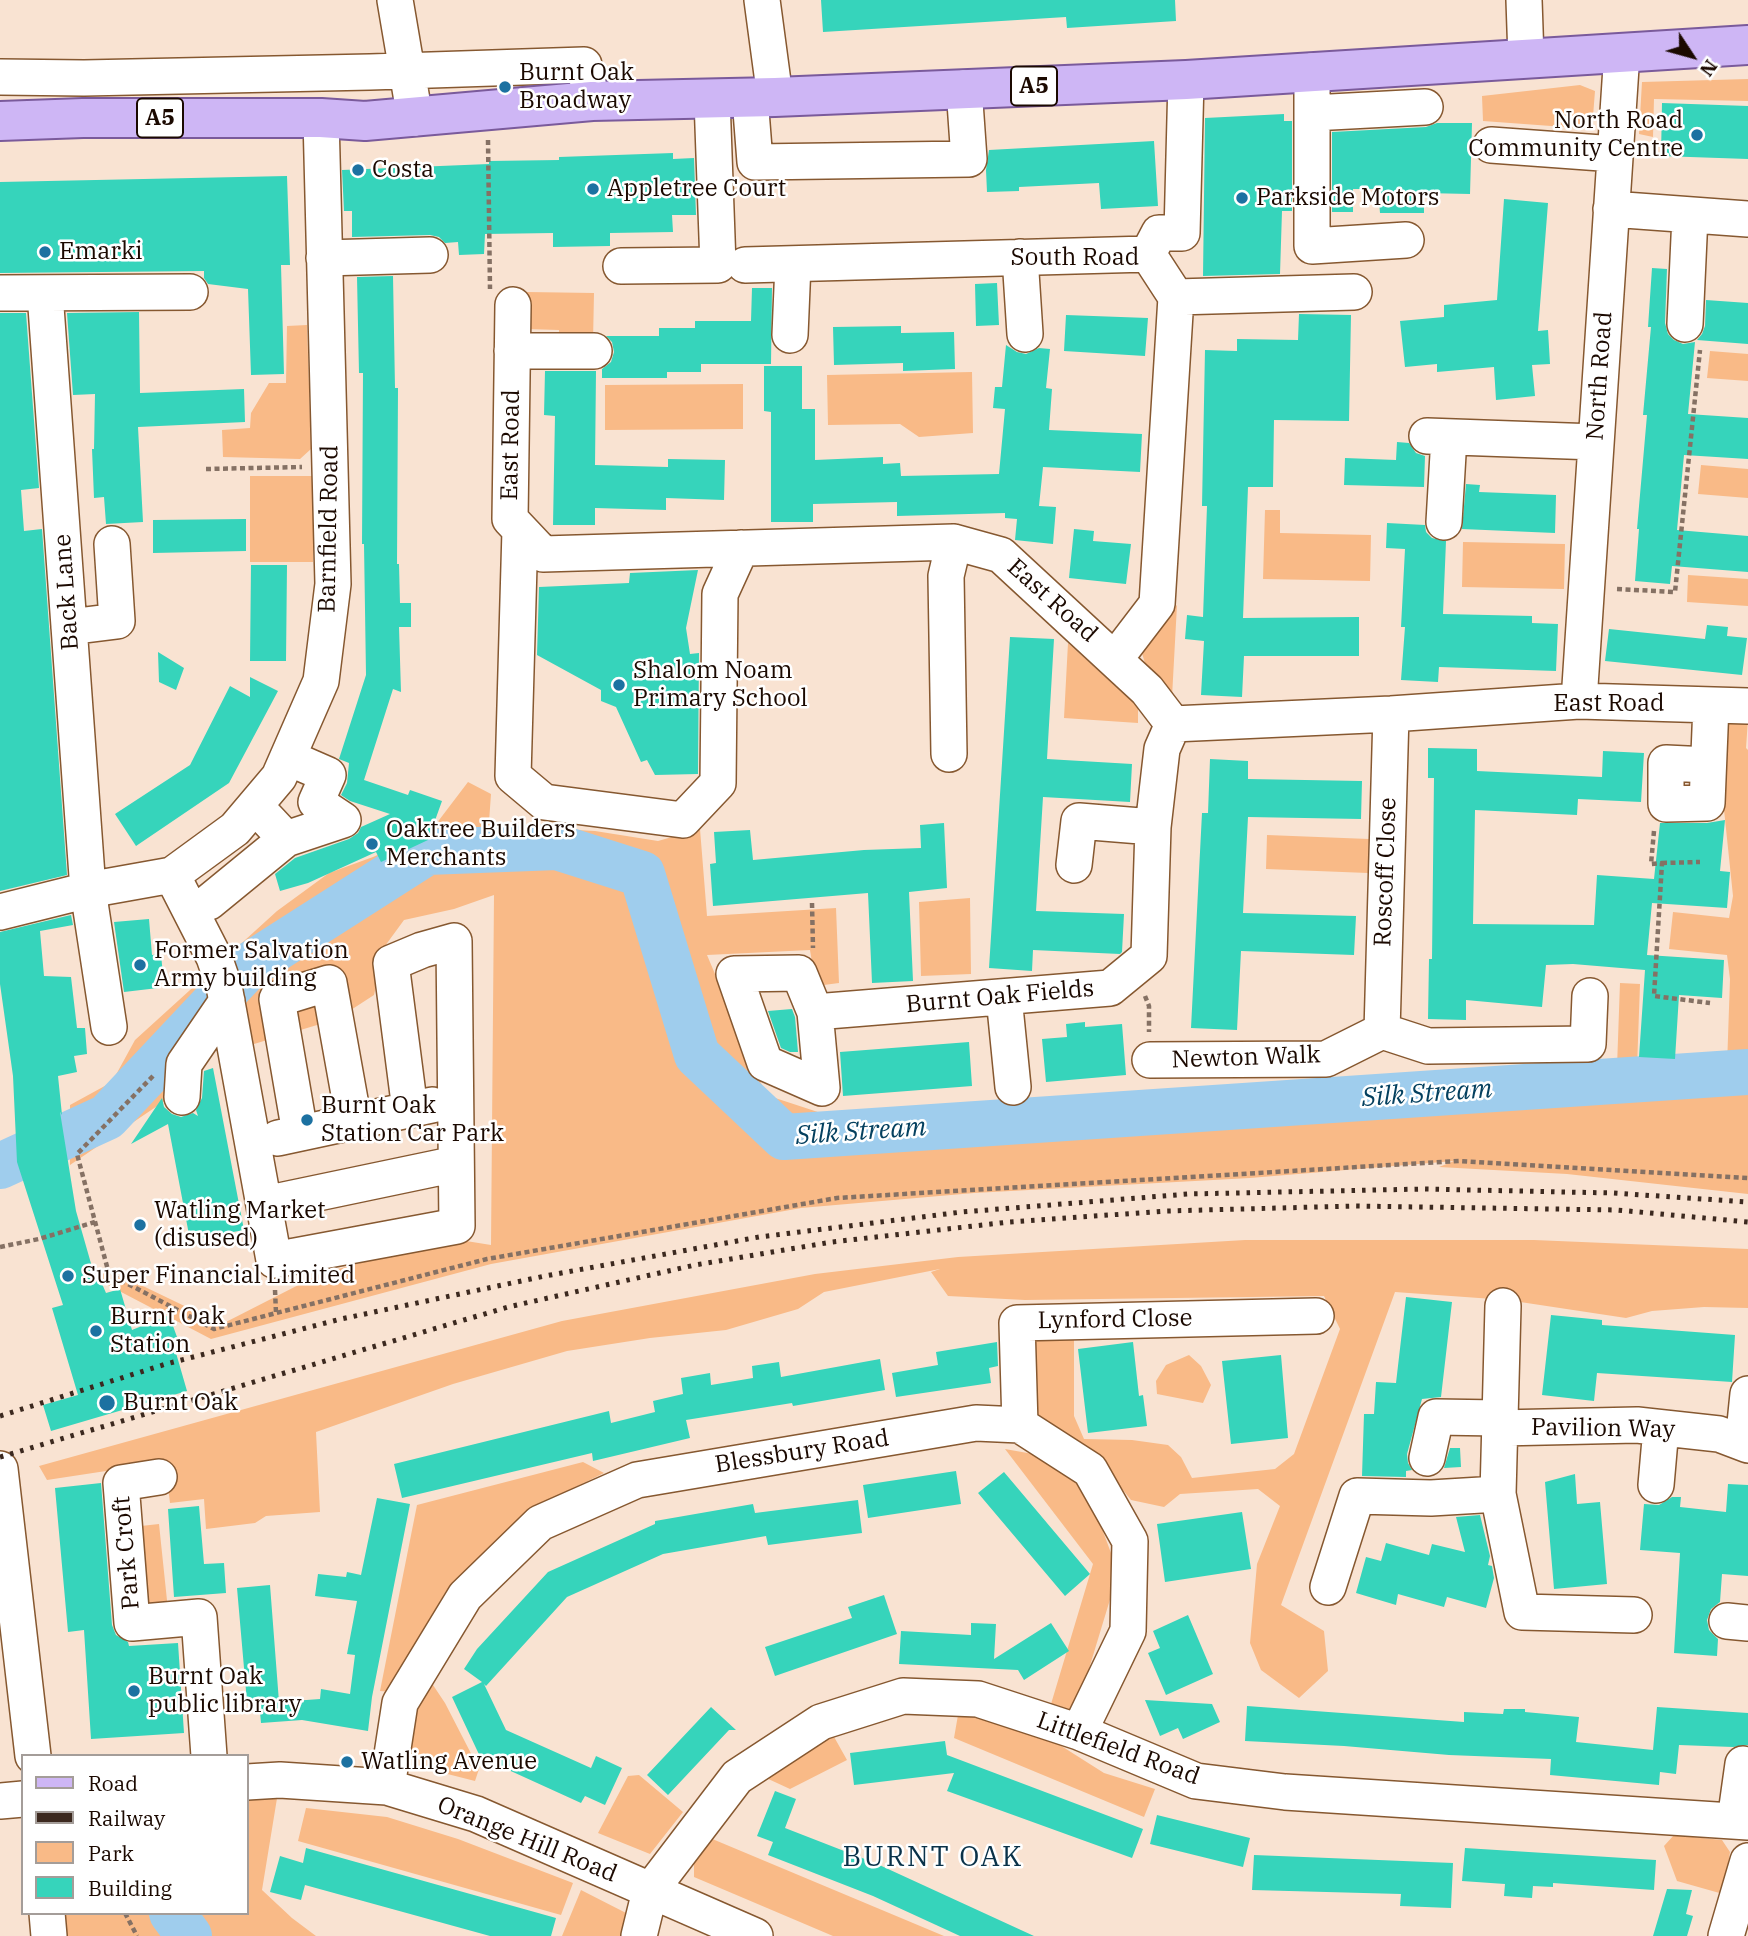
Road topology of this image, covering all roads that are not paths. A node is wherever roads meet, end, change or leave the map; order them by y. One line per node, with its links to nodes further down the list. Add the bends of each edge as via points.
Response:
1 (395, 0): 7 (street)
2 (762, 0): 13 (street)
3 (1524, 0): 6 (street)
4 (1748, 45): 5 (main road, A5)
5 (1622, 51): 6 (main road, A5); 23 (street, North Road)
6 (1526, 58): 8 (main road, A5)
7 (407, 71): 10 (street); 15 (street, via 584,65); 20 (street)
8 (1312, 71): 11 (main road, A5); 17 (street)
9 (0, 77): 10 (street)
10 (84, 78): 18 (street)
11 (1186, 80): 12 (main road, A5); 28 (street, via 1182,233 1159,233)
12 (964, 88): 13 (main road, A5); 13 (street, via 969,159 755,162)
13 (763, 98): 14 (main road, A5)
14 (712, 99): 15 (main road, A5); 34 (street, via 718,264)
15 (592, 101): 20 (main road, A5)
16 (1425, 107): 17 (street)
17 (1312, 113): 27 (street, via 1312,246)
18 (83, 118): 19 (main road, A5); 21 (main road, A5)
19 (321, 118): 20 (main road, A5); 31 (street, Barnfield Road)
20 (415, 118)
21 (0, 121)
22 (1491, 145): 23 (street)
23 (1615, 154): 24 (street, North Road)
24 (1611, 209): 25 (street); 46 (street, North Road)
25 (1690, 216): 26 (street); 41 (street)
26 (1748, 219)
27 (1406, 240)
28 (1148, 254): 30 (street, South Road); 39 (street, South Road)
29 (430, 256): 31 (street)
30 (1020, 257): 32 (street, South Road); 42 (street)
31 (324, 258): 60 (street, Barnfield Road, via 333,584 321,681)
32 (793, 264): 33 (street, South Road); 43 (street)
33 (745, 265)
34 (621, 266)
35 (190, 292): 38 (street)
36 (1354, 292): 39 (street)
37 (0, 293): 38 (street)
38 (46, 293): 52 (street, Back Lane)
39 (1177, 297): 53 (street, via 1157,604)
40 (513, 305): 44 (street, East Road)
41 (1685, 324)
42 (1026, 334)
43 (790, 335)
44 (512, 351): 45 (street); 48 (street, East Road, via 510,519)
45 (594, 351)
46 (1596, 442): 47 (street, via 1438,436); 54 (street, North Road)
47 (1444, 522)
48 (520, 530): 51 (street, East Road, via 543,554); 51 (street, via 513,776 544,802 683,820 718,783 720,594)
49 (954, 542): 51 (street, East Road); 53 (street, East Road, via 1000,555); 59 (street, via 946,576)
50 (112, 544): 52 (street, via 117,621)
51 (741, 548)
52 (69, 627): 67 (street, Back Lane)
53 (1115, 659): 58 (street, East Road)
54 (1579, 701): 55 (street, East Road); 57 (street, East Road)
55 (1711, 705): 56 (street, East Road); 61 (street, via 1709,765 1666,763)
56 (1748, 706)
57 (1391, 714): 58 (street, East Road); 75 (street, Roscoff Close)
58 (1173, 724): 63 (street, Burnt Oak Fields, via 1162,749)
59 (949, 754)
60 (289, 758): 62 (street, Barnfield Road); 64 (street, via 328,775 316,803 343,820)
61 (1666, 804)
62 (255, 806): 64 (street); 66 (street, Barnfield Road, via 235,829)
63 (1153, 827): 65 (street, via 1079,821); 72 (street, Burnt Oak Fields, via 1149,956 1110,988)
64 (286, 839): 68 (street)
65 (1073, 866)
66 (172, 875): 67 (street, Barnfield Road); 70 (street)
67 (88, 890): 69 (street, Barnfield Road); 74 (street, Back Lane)
68 (209, 902)
69 (0, 912)
70 (222, 981): 78 (street, via 184,1065); 83 (street)
71 (1590, 996): 75 (street, via 1588,1044 1428,1046)
72 (1004, 997): 73 (street, Burnt Oak Fields); 77 (street)
73 (815, 1012)
74 (108, 1027)
75 (1382, 1031): 76 (street, Newton Walk, via 1326,1059)
76 (1150, 1060)
77 (1013, 1087)
78 (182, 1097)
79 (456, 1100): 80 (street); 80 (street, via 454,941 391,963); 84 (street)
80 (410, 1110): 81 (street)
81 (354, 1122): 82 (street); 82 (street, via 329,983 277,999)
82 (299, 1133): 83 (street)
83 (253, 1143): 85 (street)
84 (456, 1164): 85 (street); 85 (street, via 457,1226 274,1260)
85 (265, 1204)
86 (1503, 1306): 89 (street)
87 (1316, 1316): 90 (street, Lynford Close, via 1017,1323)
88 (1748, 1394): 92 (street)
89 (1499, 1423): 91 (street, Pavilion Way); 93 (street, Pavilion Way, via 1436,1417); 97 (street)
90 (1020, 1424): 100 (street, via 1090,1470 1130,1541 1128,1631); 105 (street, Blessbury Road, via 976,1423 637,1479 540,1523 465,1595 400,1703)
91 (1661, 1427): 92 (street, Pavilion Way, via 1719,1434); 96 (street)
92 (1746, 1444)
93 (1427, 1458)
94 (0, 1469): 101 (street)
95 (159, 1477): 102 (street, Park Croft, via 121,1483 132,1623 199,1617)
96 (1656, 1485)
97 (1498, 1494): 98 (street, via 1357,1496); 99 (street, via 1522,1612)
98 (1328, 1587)
99 (1634, 1615)
100 (1079, 1732): 108 (street, Littlefield Road, via 1196,1781 1285,1793); 110 (street, Littlefield Road, via 978,1699 903,1696 821,1722 737,1777)
101 (33, 1754)
102 (209, 1754)
103 (1743, 1764): 108 (street)
104 (248, 1782): 105 (street, Orange Hill Road)
105 (387, 1787): 110 (street, Orange Hill Road, via 477,1814)
106 (21, 1799): 107 (street)
107 (0, 1801)
108 (1741, 1822)
109 (1748, 1861): 115 (street)
110 (650, 1891): 113 (street); 114 (street, Orange Hill Road)
111 (47, 1915): 112 (street)
112 (48, 1936)
113 (639, 1936)
114 (755, 1936)
115 (1727, 1936)

